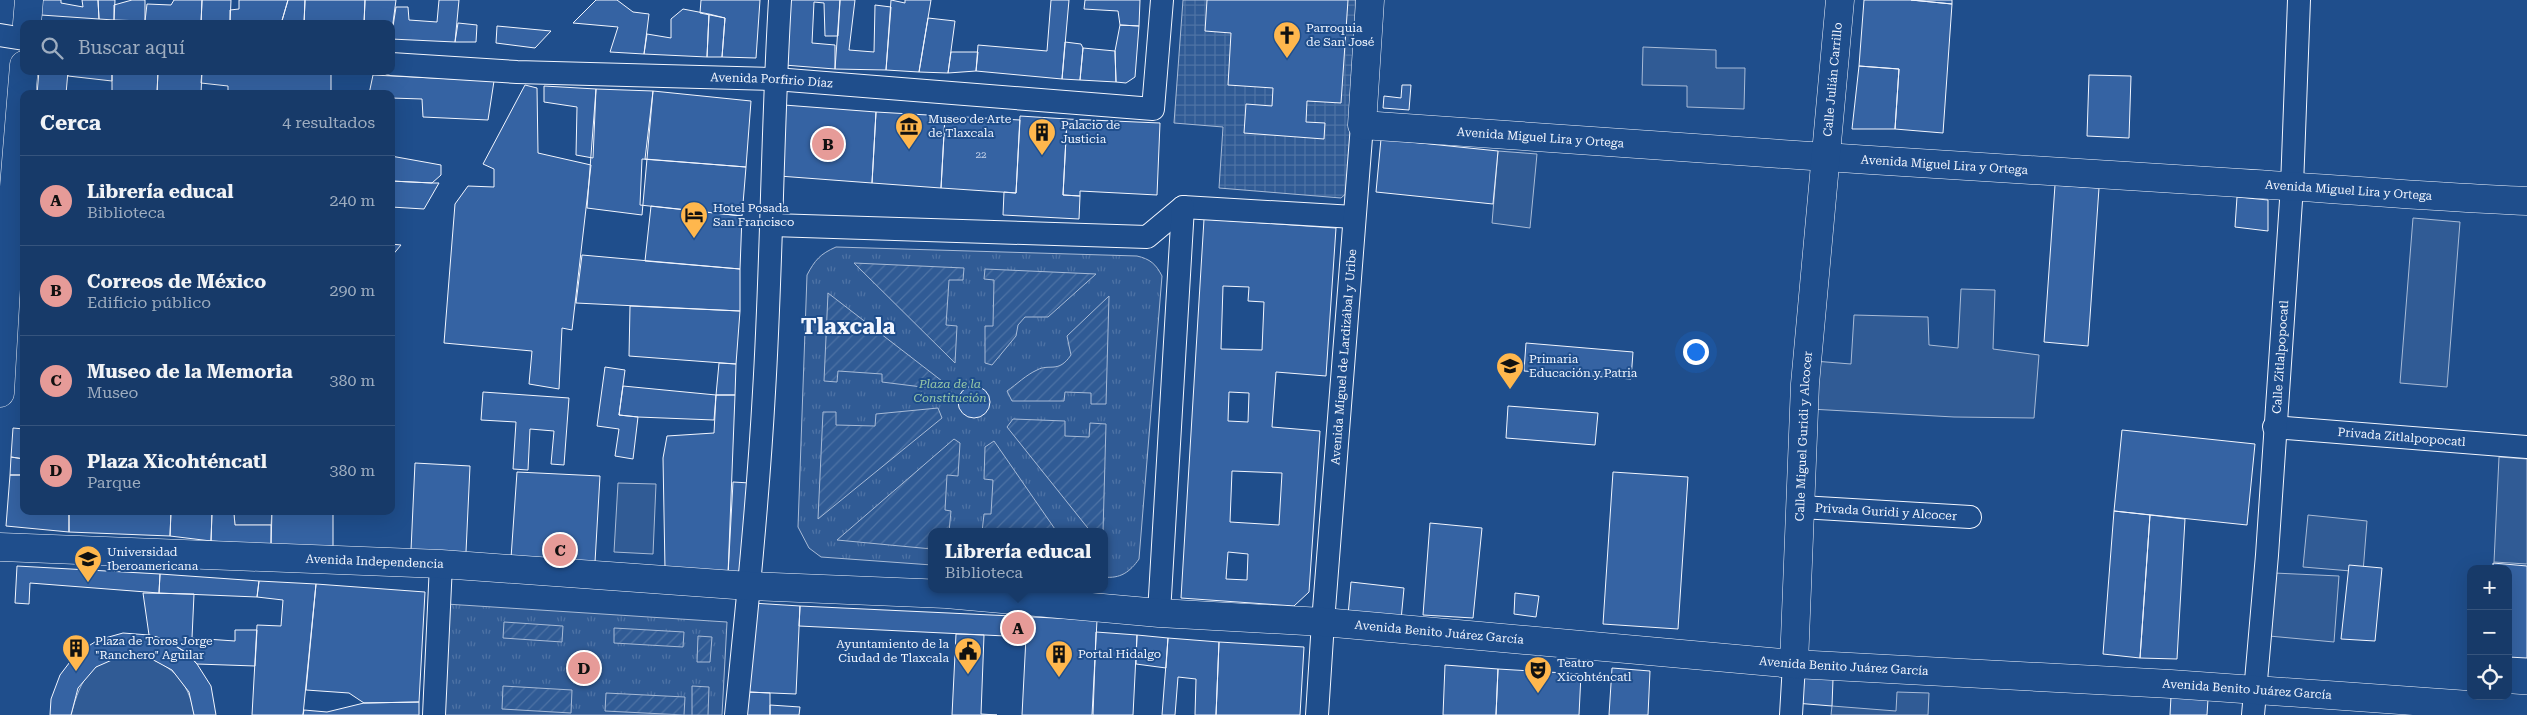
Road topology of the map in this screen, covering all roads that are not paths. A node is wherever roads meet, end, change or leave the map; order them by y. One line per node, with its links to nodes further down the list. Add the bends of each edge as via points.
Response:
1 (29, 0): 7 (main road)
2 (780, 0): 12 (street)
3 (1162, 0): 12 (street, Avenida Porfirio Díaz, via 1153,109)
4 (1370, 0): 15 (main road, Avenida Miguel de Lardizábal y Uribe)
5 (1840, 0): 16 (main road, Calle Julián Carrillo)
6 (2299, 0): 17 (street, Calle Zitlalpopocatl)
7 (27, 20)
8 (0, 36): 9 (street)
9 (20, 38)
10 (395, 64): 12 (street, Avenida Porfirio Díaz, via 517,72)
11 (23, 75): 13 (main road)
12 (775, 79): 21 (street)
13 (22, 90)
14 (20, 114): 22 (main road)
15 (1362, 125): 16 (main road, Avenida Miguel Lira y Ortega); 20 (street, Avenida Miguel de Lardizábal y Uribe)
16 (1825, 159): 17 (main road, Avenida Miguel Lira y Ortega); 25 (main road, Calle Miguel Guridi y Alcocer, via 1805,384)
17 (2292, 186): 18 (main road, Avenida Miguel Lira y Ortega); 23 (street, Calle Zitlalpopocatl)
18 (2527, 201)
19 (1184, 207): 20 (street); 21 (street, via 1147,237); 30 (street)
20 (1354, 217): 31 (street, Avenida Miguel de Lardizábal y Uribe)
21 (772, 225): 29 (street, via 764,393)
22 (0, 393)
23 (2274, 427): 24 (street, Privada Zitlalpopocatl); 33 (street, Calle Zitlalpopocatl)
24 (2527, 447)
25 (1802, 507): 26 (street, Privada Guridi y Alcocer); 32 (main road, Calle Miguel Guridi y Alcocer)
26 (1970, 517)
27 (0, 547): 28 (main road, Avenida Independencia)
28 (441, 564): 29 (main road, Avenida Independencia); 35 (street)
29 (749, 586): 30 (main road, via 946,594); 36 (street)
30 (1159, 613): 31 (main road, Avenida Benito Juárez García)
31 (1322, 622): 32 (main road, Avenida Benito Juárez García); 37 (street, Avenida Miguel de Lardizábal y Uribe)
32 (1794, 664): 33 (main road, Avenida Benito Juárez García); 38 (street, Calle Miguel Guridi y Alcocer)
33 (2254, 702): 34 (main road, Avenida Benito Juárez García)
34 (2527, 709)
35 (434, 715)
36 (736, 715)
37 (1317, 715)
38 (1791, 715)

